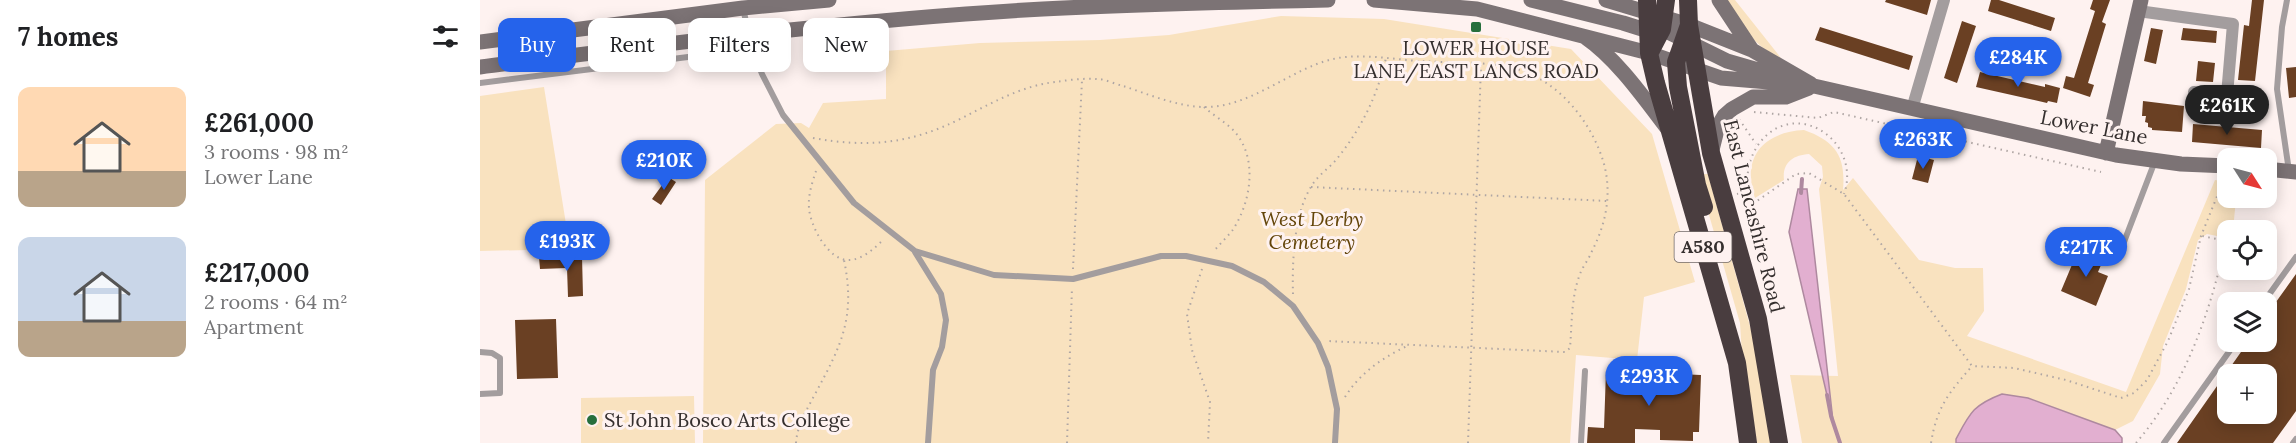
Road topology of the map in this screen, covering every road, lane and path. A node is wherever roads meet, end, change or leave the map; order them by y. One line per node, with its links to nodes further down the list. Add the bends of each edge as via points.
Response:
1 (829, 0): 12 (street)
2 (1328, 0): 16 (street, via 1041,9)
3 (1374, 0): 15 (street, via 1477,9)
4 (1531, 0): 14 (street)
5 (1606, 0): 11 (street)
6 (1688, 0): 18 (highway, East Lancashire Road / A580)
7 (1719, 0): 20 (street)
8 (1944, 0): 35 (street)
9 (2287, 0): 49 (lane, via 2277,89)
10 (2140, 5): 32 (street, via 2233,24); 44 (street)
11 (1647, 6): 14 (highway)
12 (743, 8): 13 (lane); 17 (street)
13 (745, 18)
14 (1660, 22): 18 (street); 18 (street); 22 (highway)
15 (1581, 34): 22 (street); 40 (street, via 1630,82)
16 (791, 37)
17 (480, 42)
18 (1684, 44): 20 (street, Lower Lane); 22 (street); 26 (highway, East Lancashire Road / A580); 30 (street, via 1732,63); 73 (highway, via 1678,87 1697,185 1735,314)
19 (688, 48): 25 (street)
20 (1752, 50): 30 (street, Lower Lane)
21 (688, 51): 29 (lane)
22 (1649, 53): 40 (highway, A580)
23 (1386, 58): 24 (path); 34 (path, via 1336,58 1254,94); 51 (path, via 1375,98 1364,120)
24 (1481, 65): 53 (path); 57 (path, via 1514,69 1532,77 1550,87 1579,113 1605,166)
25 (480, 67)
26 (1697, 71): 30 (street, Lower Lane, via 1721,78); 43 (highway, East Lancashire Road / A580)
27 (761, 72): 41 (lane, via 783,115)
28 (1082, 80): 34 (path, via 1098,79); 41 (path, via 1019,90 938,129 900,141 856,143); 65 (path)
29 (480, 83)
30 (1814, 86): 35 (street, Lower Lane); 43 (street, via 1786,97 1753,97 1732,109 1718,126)
31 (2194, 92): 32 (street)
32 (2226, 95): 33 (street)
33 (2253, 99)
34 (1204, 107): 64 (path, via 1234,131 1245,147 1249,187 1245,206 1232,230)
35 (1912, 108): 44 (street, Lower Lane)
36 (1750, 113): 38 (path)
37 (1744, 115): 42 (path, via 1738,118)
38 (1803, 117): 39 (path); 50 (path, via 1818,118 1834,112)
39 (1803, 124): 42 (path, via 1780,126); 55 (path, via 1829,135 1845,156 1849,182)
40 (1667, 128): 73 (highway, A580)
41 (801, 138): 45 (lane)
42 (1756, 144): 52 (path, via 1748,164)
43 (1711, 153): 87 (highway, East Lancashire Road / A580, via 1758,319)
44 (2106, 153): 46 (street, Lower Lane)
45 (819, 160): 58 (lane, via 854,203); 63 (path, via 809,196 812,221 826,247)
46 (2155, 160): 47 (street, Lower Lane); 60 (lane)
47 (2217, 165)
48 (2277, 170): 49 (street)
49 (2292, 171)
50 (2101, 172)
51 (1311, 187): 53 (path); 67 (path, via 1301,208 1296,236)
52 (1749, 191): 54 (path); 55 (path, via 1754,203 1796,174 1809,173)
53 (1478, 194): 57 (path); 70 (path)
54 (1737, 194)
55 (1844, 194): 74 (path)
56 (2217, 196): 59 (path)
57 (1607, 201): 70 (path, via 1601,233 1575,291 1570,348 1565,352)
58 (890, 232): 61 (lane); 63 (path, via 873,250)
59 (2201, 236): 74 (path, via 2189,289 2168,341 2147,380 2134,393 2121,398 2066,380 2014,369); 89 (path, via 2226,241 2218,279 2200,333 2175,387)
60 (2124, 242)
61 (915, 251): 65 (lane, via 994,275); 80 (lane, via 940,294 946,320 933,370)
62 (2296, 257): 66 (lane)
63 (844, 260): 79 (path, via 849,303 843,336 800,423)
64 (1204, 262): 65 (lane, via 1186,256 1161,256); 67 (lane, via 1232,266 1264,282); 82 (path, via 1187,314 1192,350 1210,402)
65 (1073, 279): 81 (path)
66 (2271, 292)
67 (1293, 306): 68 (lane)
68 (1318, 343): 69 (path); 77 (lane)
69 (1409, 344): 70 (path); 77 (path, via 1362,375)
70 (1472, 347): 84 (path)
71 (480, 352): 76 (lane, via 492,352 500,358 500,393)
72 (2229, 352): 90 (lane)
73 (1737, 363): 86 (highway, A580)
74 (1972, 366): 88 (path, via 1946,396)
75 (1585, 371): 85 (lane)
76 (480, 394)
77 (1337, 409): 83 (lane)
78 (2296, 439): 91 (lane)
79 (796, 443)
80 (928, 443)
81 (1067, 443)
82 (1208, 443)
83 (1335, 443)
84 (1468, 443)
85 (1581, 443)
86 (1748, 443)
87 (1779, 443)
88 (1931, 443)
89 (2136, 443)
90 (2164, 443)
91 (2293, 443)

